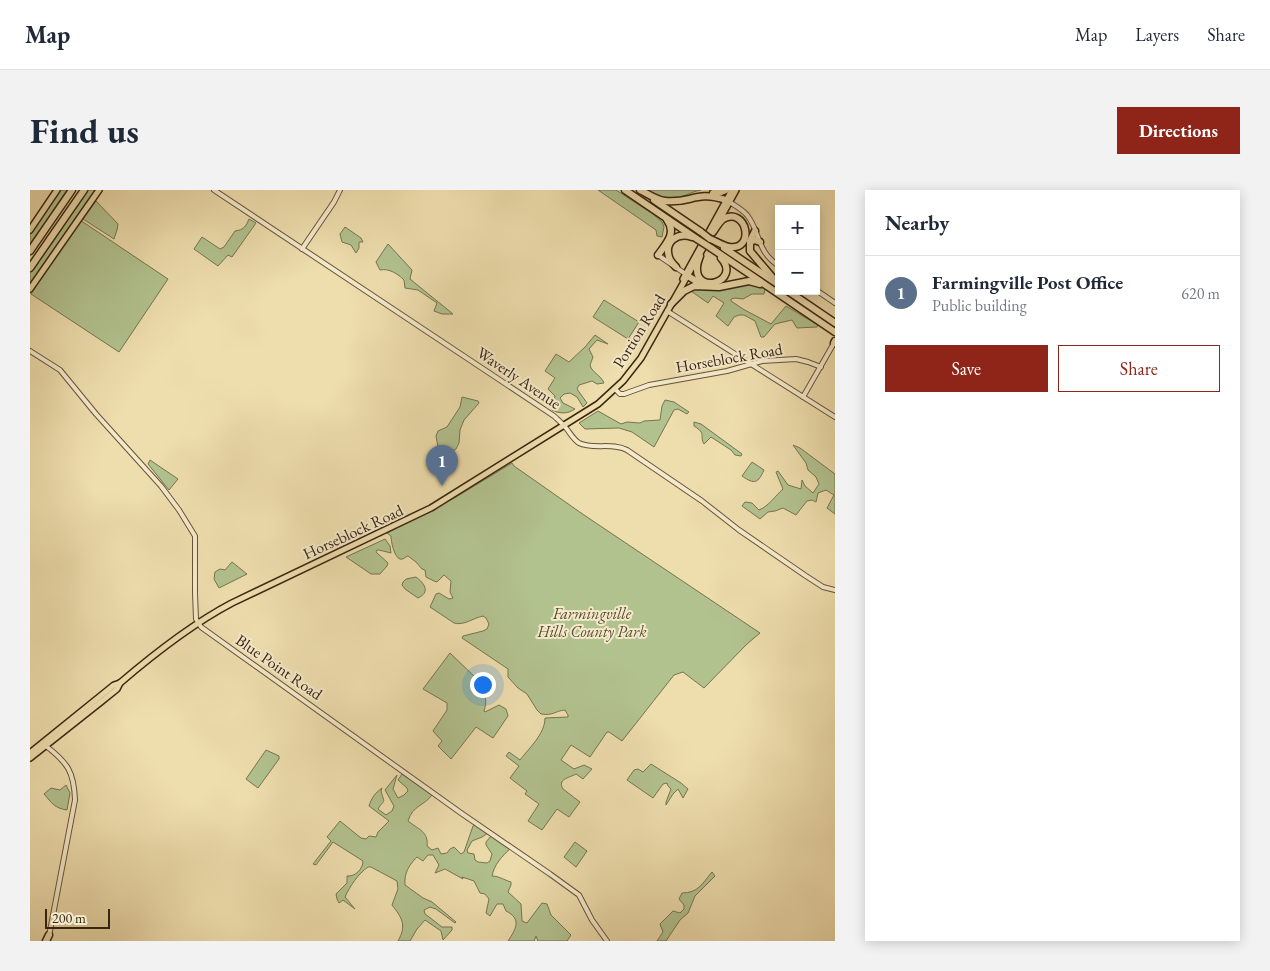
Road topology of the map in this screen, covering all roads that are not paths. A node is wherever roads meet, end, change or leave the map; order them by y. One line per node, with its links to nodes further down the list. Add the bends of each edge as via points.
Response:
1 (57, 190): 15 (main road)
2 (72, 190): 24 (highway)
3 (84, 190): 29 (highway)
4 (99, 190): 35 (main road)
5 (214, 190): 22 (street, Waverly Avenue)
6 (340, 190): 22 (street)
7 (624, 190): 14 (highway)
8 (639, 190): 12 (highway, via 667,201 696,193); 19 (highway, bridge)
9 (726, 190): 12 (highway)
10 (732, 190): 13 (main road, Portion Road)
11 (736, 190): 13 (main road, Portion Road)
12 (712, 193): 13 (highway)
13 (728, 201): 16 (street, via 746,214); 17 (main road, Portion Road); 28 (main road, Portion Road)
14 (664, 217): 18 (highway); 25 (highway, via 670,225 671,234)
15 (30, 230)
16 (755, 231): 20 (highway); 21 (street)
17 (713, 232): 19 (highway, via 721,221 729,218 739,220 745,227 745,238 738,245 728,247); 26 (main road, Portion Road)
18 (696, 239): 23 (highway, bridge); 30 (highway, via 683,235 671,242 669,256)
19 (714, 240): 33 (highway)
20 (750, 242): 21 (highway); 32 (highway, via 752,254)
21 (760, 242): 27 (street, via 767,257)
22 (302, 249): 52 (street, Waverly Avenue, via 554,416)
23 (712, 249): 26 (highway, via 723,259 726,268 723,278 712,284 698,276 696,268); 40 (highway)
24 (30, 251)
25 (658, 255): 30 (street)
26 (700, 256): 31 (main road, Portion Road)
27 (775, 263)
28 (691, 264): 30 (main road, via 684,269); 31 (main road, Portion Road)
29 (30, 268)
30 (677, 268): 31 (street)
31 (687, 275): 34 (highway); 39 (main road, Portion Road)
32 (775, 280)
33 (775, 281)
34 (707, 287): 39 (highway, via 687,289); 40 (highway, via 754,282)
35 (30, 289)
36 (820, 293): 38 (street)
37 (794, 295): 42 (highway)
38 (835, 303)
39 (671, 304): 41 (main road, Portion Road)
40 (793, 304): 43 (highway)
41 (667, 311): 46 (street); 48 (main road, Portion Road, via 641,358)
42 (835, 322)
43 (835, 333)
44 (835, 342): 47 (street)
45 (30, 351): 54 (street, via 60,370 161,486 192,528 195,536 196,618)
46 (751, 364): 47 (street, Horseblock Road, via 792,359); 48 (street, Horseblock Road, via 649,385 624,394); 49 (street)
47 (820, 368): 49 (street)
48 (615, 389): 50 (main road, Portion Road)
49 (803, 397): 51 (street)
50 (598, 404): 52 (main road, Horseblock Road)
51 (835, 417)
52 (564, 426): 53 (street, Waverly Avenue, via 573,438 584,444 627,450 806,576 823,587); 54 (main road, Horseblock Road, via 431,508 232,603)
53 (835, 590)
54 (199, 623): 55 (main road, Horseblock Road); 60 (street, Blue Point Road, via 579,895)
55 (120, 683): 56 (main road, Horseblock Road); 57 (main road, Horseblock Road)
56 (46, 746): 58 (main road, Horseblock Road); 59 (street, via 67,766 74,785)
57 (30, 753)
58 (30, 758)
59 (48, 939)
60 (607, 941)

